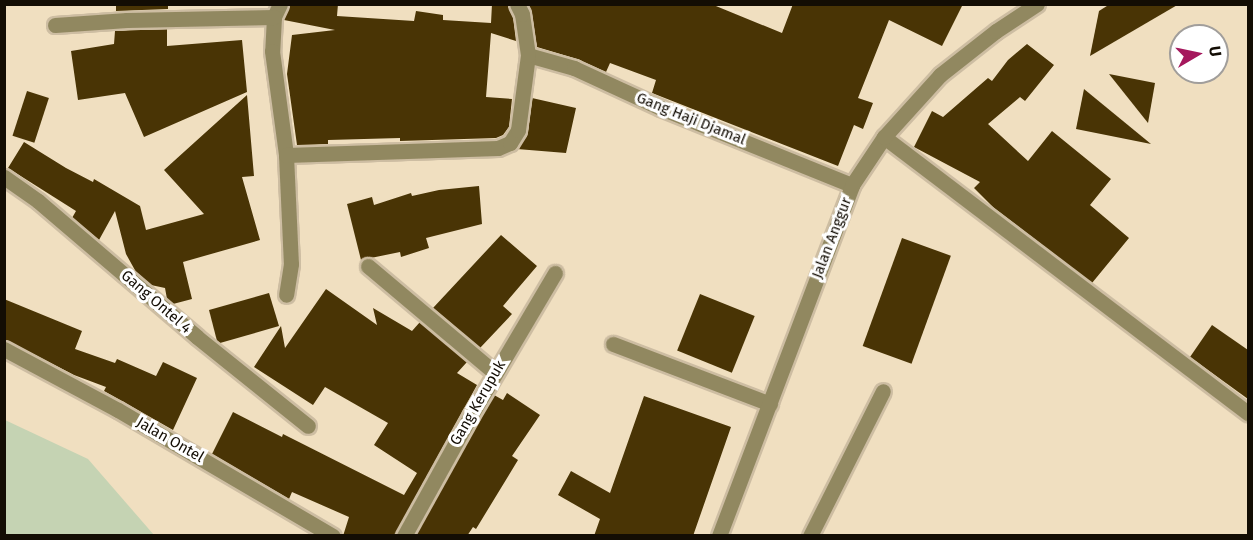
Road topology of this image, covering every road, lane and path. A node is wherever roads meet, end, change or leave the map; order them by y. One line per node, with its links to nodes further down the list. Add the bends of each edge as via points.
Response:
1 (517, 4): 5 (street)
2 (1037, 4): 6 (street, Jalan Anggur, via 940,75)
3 (277, 11): 4 (street); 7 (street, via 272,51)
4 (55, 25)
5 (528, 55): 7 (street, via 518,130 505,146); 9 (street, Gang Haji Djamal, via 574,68 661,108)
6 (884, 137): 9 (street, Jalan Anggur); 18 (street)
7 (286, 155): 12 (street, via 291,264)
8 (4, 177): 19 (street, Gang Ontel 4)
9 (852, 185): 17 (street, Jalan Anggur)
10 (368, 266): 15 (street)
11 (555, 273): 15 (street, Gang Kerupuk)
12 (286, 295)
13 (613, 344): 17 (street)
14 (4, 349): 20 (street, Jalan Ontel, via 118,410)
15 (495, 373): 21 (street, Gang Kerupuk)
16 (883, 391): 23 (street)
17 (770, 404): 22 (street, Jalan Anggur)
18 (1248, 413)
19 (308, 426)
20 (333, 536)
21 (404, 536)
22 (719, 536)
23 (810, 536)

